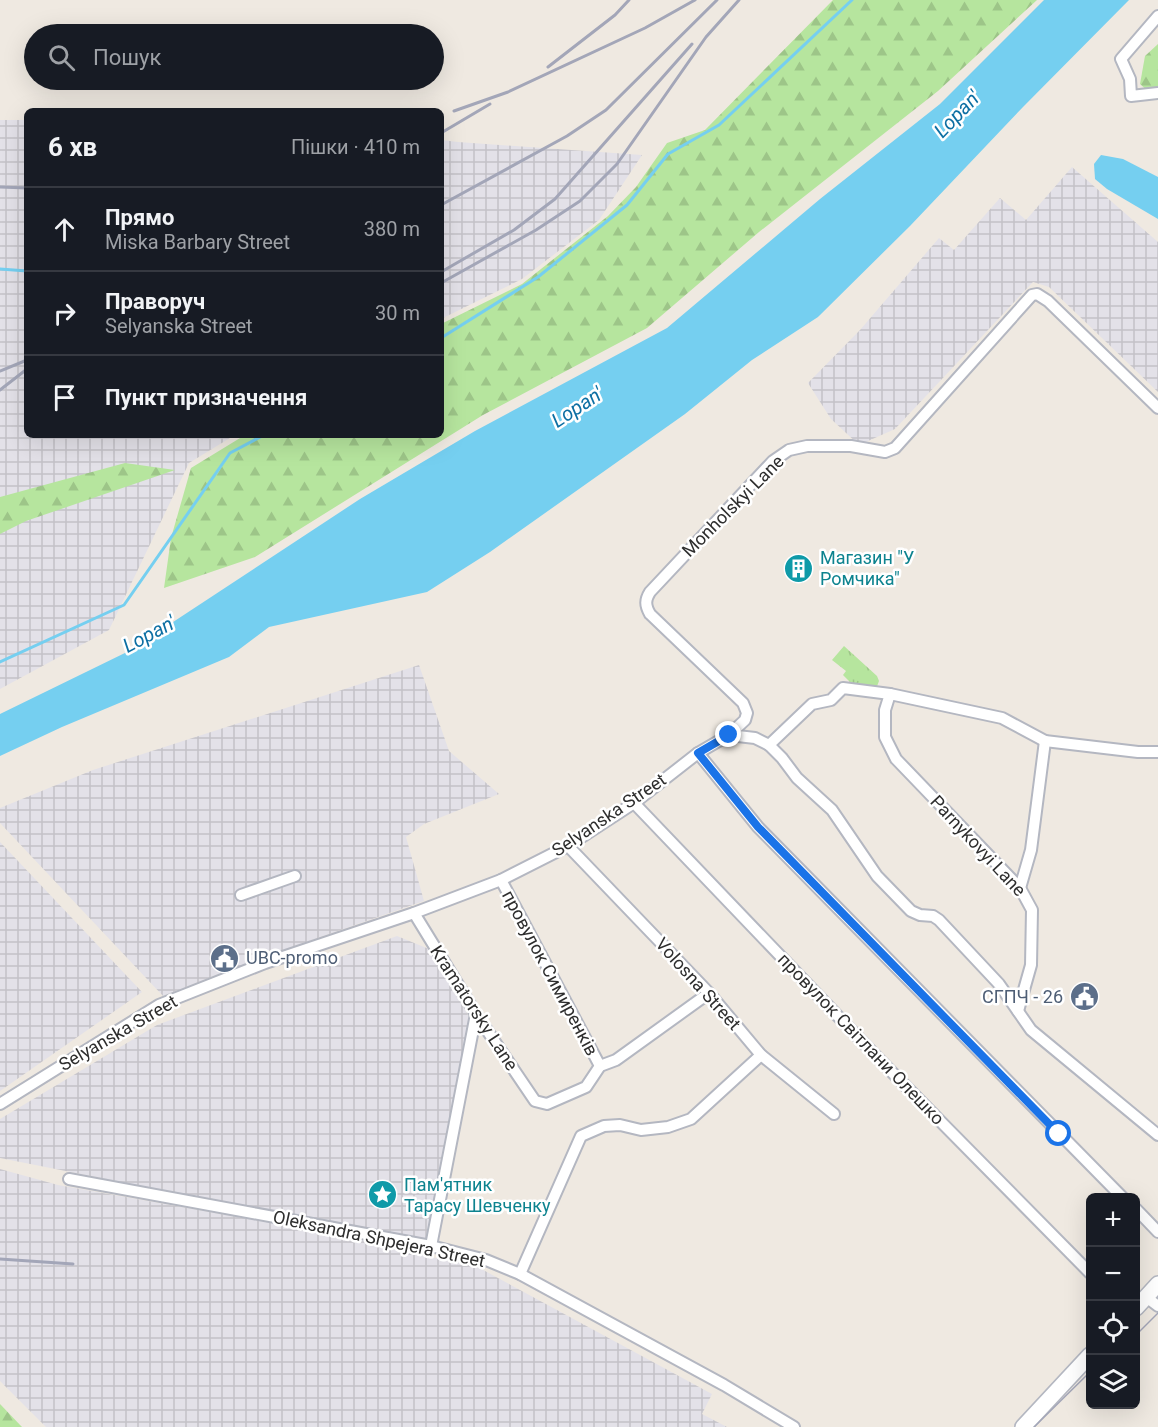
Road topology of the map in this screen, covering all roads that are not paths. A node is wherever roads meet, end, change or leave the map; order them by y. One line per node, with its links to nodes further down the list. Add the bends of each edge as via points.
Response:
1 (1158, 16): 2 (street, via 1121,59 1130,79 1131,96)
2 (1158, 93)
3 (1158, 408): 5 (street, Monholskyi Lane, via 1037,294 895,448 885,452 851,446 807,446 789,450 773,461 646,599 650,614 743,703 745,720)
4 (890, 694): 6 (street, via 1002,718); 7 (street, via 843,688 831,699 812,704); 14 (street, Parnykovyi Lane, via 885,710 885,737 896,759)
5 (729, 735): 7 (street, via 755,738); 9 (street, Selyanska Street)
6 (1046, 741): 8 (street); 14 (street, via 1030,850)
7 (769, 745): 18 (street, via 832,810 877,876 911,911 939,920 999,984)
8 (1158, 752)
9 (698, 753): 10 (street, Selyanska Street); 26 (street, via 758,827)
10 (634, 803): 11 (street, Selyanska Street); 30 (street, провулок Світлани Олешко)
11 (568, 846): 13 (street, Selyanska Street); 17 (street, Volosna Street)
12 (295, 876): 15 (street)
13 (501, 880): 16 (street, Selyanska Street); 21 (street, провулок Симиренків)
14 (1020, 888): 18 (street, Parnykovyi Lane, via 1032,910 1031,964)
15 (241, 895)
16 (414, 913): 19 (street, Kramatorsky Lane); 22 (street, Selyanska Street, via 265,963 159,1005)
17 (709, 993): 20 (street, Volosna Street); 21 (street, via 616,1060)
18 (1018, 1011): 24 (street, via 1031,1030)
19 (476, 1014): 21 (street, Kramatorsky Lane, via 535,1101 547,1104 586,1087); 29 (street)
20 (761, 1055): 23 (street, Volosna Street); 31 (street, via 691,1119 641,1130 604,1126 581,1136)
21 (600, 1066)
22 (0, 1104)
23 (834, 1114)
24 (1158, 1135)
25 (69, 1179): 29 (street, Oleksandra Shpejera Street)
26 (1119, 1193)
27 (1140, 1213): 28 (street)
28 (1158, 1232)
29 (431, 1246): 31 (street, Oleksandra Shpejera Street, via 486,1260)
30 (1086, 1269)
31 (520, 1274): 35 (street, Oleksandra Shpejera Street)
32 (1158, 1284): 33 (street)
33 (1146, 1304)
34 (1086, 1359): 36 (street)
35 (794, 1427)
36 (1023, 1427)

